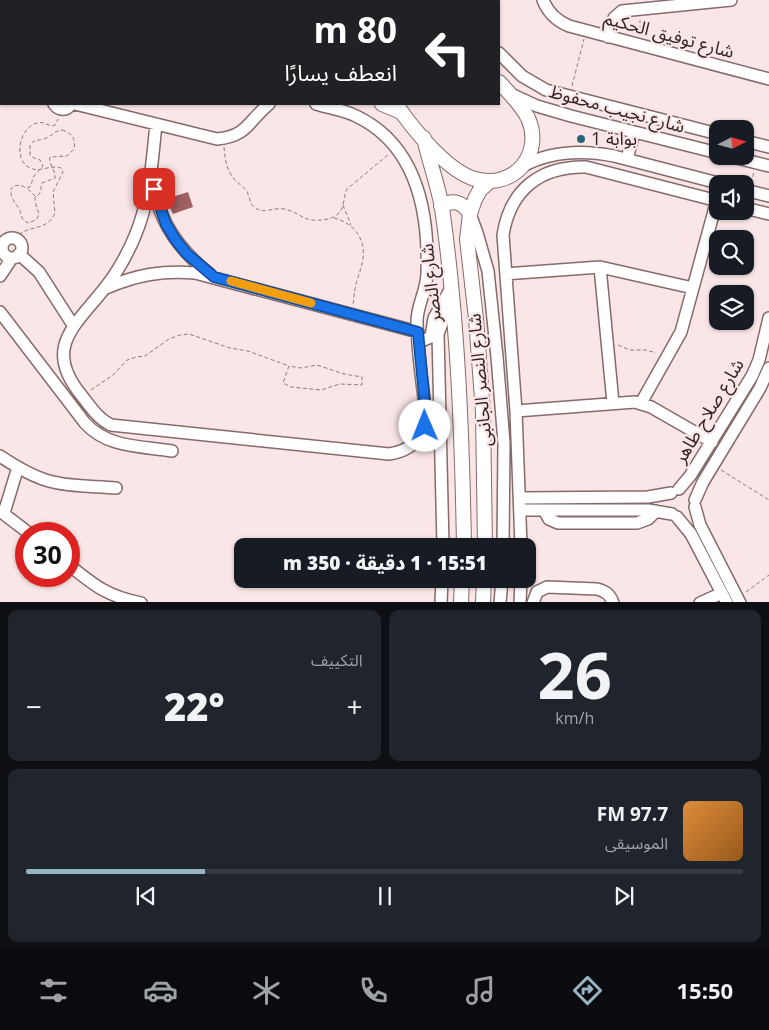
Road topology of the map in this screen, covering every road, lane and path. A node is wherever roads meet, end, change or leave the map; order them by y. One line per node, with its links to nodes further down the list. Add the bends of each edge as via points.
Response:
1 (543, 0): 4 (street, شارع توفيق الحكيم, via 554,18)
2 (731, 0): 3 (street)
3 (641, 9): 5 (street, via 618,14); 6 (path)
4 (586, 31): 5 (street, شارع توفيق الحكيم); 11 (path)
5 (608, 37): 6 (street, شارع توفيق الحكيم)
6 (639, 45): 8 (street, شارع توفيق الحكيم)
7 (500, 55): 11 (street, via 534,83)
8 (769, 79)
9 (500, 83): 10 (main road)
10 (509, 93): 19 (street, شارع نجيب محفوظ, via 550,110); 32 (main road, via 522,108 531,127 531,147)
11 (569, 96): 20 (street)
12 (79, 105): 18 (street)
13 (268, 105): 22 (street, via 246,129)
14 (319, 105): 26 (street, via 356,116 378,130)
15 (386, 105): 17 (main road)
16 (62, 106): 34 (path, via 55,125 36,123 21,140 22,159 31,168)
17 (399, 108): 23 (main road)
18 (156, 124): 22 (street); 35 (street)
19 (612, 128): 21 (street, شارع نجيب محفوظ); 28 (path)
20 (709, 132)
21 (634, 133): 27 (street, شارع نجيب محفوظ); 29 (street)
22 (223, 138): 49 (path, via 229,172 246,191 254,208 267,212 287,210 307,220)
23 (424, 138): 37 (main road, via 454,169 476,180); 45 (main road, شارع النصر)
24 (754, 143): 25 (street)
25 (769, 147)
26 (396, 148): 44 (path, via 352,184 344,195); 65 (street, via 415,179 424,213 427,274 418,310)
27 (709, 151)
28 (606, 154): 29 (street); 32 (street, via 564,153)
29 (627, 159): 38 (street)
30 (756, 163): 33 (street); 36 (path)
31 (52, 166): 34 (path); 34 (path, via 50,157 67,156 74,149 74,139 67,132 57,131 30,145 30,155 43,162); 41 (path, via 55,178 42,183); 52 (path, via 61,168 63,172 53,192 53,218 43,226 20,232)
32 (523, 166): 37 (main road, via 512,176)
33 (769, 166)
34 (41, 169): 39 (path)
35 (151, 172): 56 (street, via 166,224 186,253); 57 (street, via 136,233)
36 (752, 175)
37 (490, 181): 47 (main road, via 480,190)
38 (709, 181)
39 (28, 189): 41 (path); 41 (path, via 18,185 10,194 24,222 37,219)
40 (754, 192): 42 (street)
41 (36, 197)
42 (767, 197)
43 (709, 198): 54 (street, via 586,167 554,171 525,187 513,204 503,235)
44 (343, 205): 49 (path); 51 (path)
45 (441, 206): 47 (main road, via 454,201 461,203); 59 (main road, شارع النصر)
46 (754, 210): 48 (street)
47 (470, 214): 96 (main road, via 466,239 483,412); 97 (street, شارع النصر الجانبى, via 488,271 496,348 504,443)
48 (769, 214)
49 (333, 217): 51 (path)
50 (712, 220): 58 (street)
51 (351, 225): 62 (path, via 362,241 364,256)
52 (7, 249): 55 (street); 64 (street, via 39,272)
53 (600, 267): 54 (street); 58 (street); 66 (street)
54 (506, 274): 76 (street)
55 (0, 276)
56 (214, 277): 57 (street, via 158,272); 62 (street)
57 (105, 288): 64 (street)
58 (693, 288): 68 (street, via 681,332)
59 (450, 290): 60 (main road, شارع النصر); 65 (street, via 434,318 430,339)
60 (452, 311): 71 (street, شارع النصر الجانبى, via 439,329); 95 (main road, شارع النصر, via 461,436)
61 (0, 312): 78 (street, via 96,434 116,443)
62 (350, 314): 65 (street)
63 (769, 318): 70 (street, شارع صلاح طاهر)
64 (73, 325): 73 (street, via 65,341 64,359 68,377)
65 (418, 337): 67 (street)
66 (607, 344): 68 (path, via 630,350 648,350); 74 (street)
67 (420, 358): 71 (street, via 431,358); 73 (street, via 425,426 416,443 399,453 118,426 100,418)
68 (667, 358): 75 (street)
69 (290, 366): 69 (path, via 284,383 291,387 321,390 340,384 362,385 362,378 324,366); 73 (path, via 248,351 180,334 152,353 127,360 113,375)
70 (755, 370): 72 (street); 77 (street, شارع صلاح طاهر)
71 (439, 372): 94 (street, شارع النصر الجانبى)
72 (768, 374): 80 (street, شارع صلاح طاهر)
73 (82, 397)
74 (612, 403): 75 (street); 76 (street)
75 (641, 403): 77 (street)
76 (516, 411): 87 (street)
77 (712, 442): 83 (street, شارع صلاح طاهر, via 687,481)
78 (172, 451)
79 (0, 456): 81 (street)
80 (713, 465): 85 (path); 86 (street, شارع صلاح طاهر, via 702,482)
81 (18, 467): 82 (street, via 58,483); 91 (street)
82 (116, 488)
83 (675, 491): 84 (street, via 648,498); 86 (street, via 690,493); 92 (street, via 667,502)
84 (567, 498): 87 (street); 89 (street)
85 (769, 500)
86 (695, 503): 92 (street, via 688,516); 106 (street, via 700,525)
87 (520, 504): 88 (street); 98 (street)
88 (544, 510): 89 (street); 90 (street, via 553,522 578,523 637,523 648,519)
89 (567, 510): 90 (street)
90 (656, 510): 92 (street)
91 (2, 512): 93 (street)
92 (674, 516): 106 (street, via 691,534)
93 (15, 522)
94 (443, 538)
95 (464, 538)
96 (485, 538)
97 (503, 538)
98 (521, 538)
99 (80, 574): 107 (street, via 109,594)
100 (769, 575): 106 (path)
101 (442, 588): 108 (street)
102 (462, 588): 109 (main road)
103 (483, 588): 110 (main road)
104 (501, 588): 111 (street)
105 (521, 588): 112 (street)
106 (732, 599): 115 (street)
107 (141, 602)
108 (441, 602)
109 (461, 602)
110 (482, 602)
111 (500, 602)
112 (520, 602)
113 (533, 602): 114 (street, via 537,592 547,587 597,589 609,595)
114 (613, 602)
115 (700, 602)

